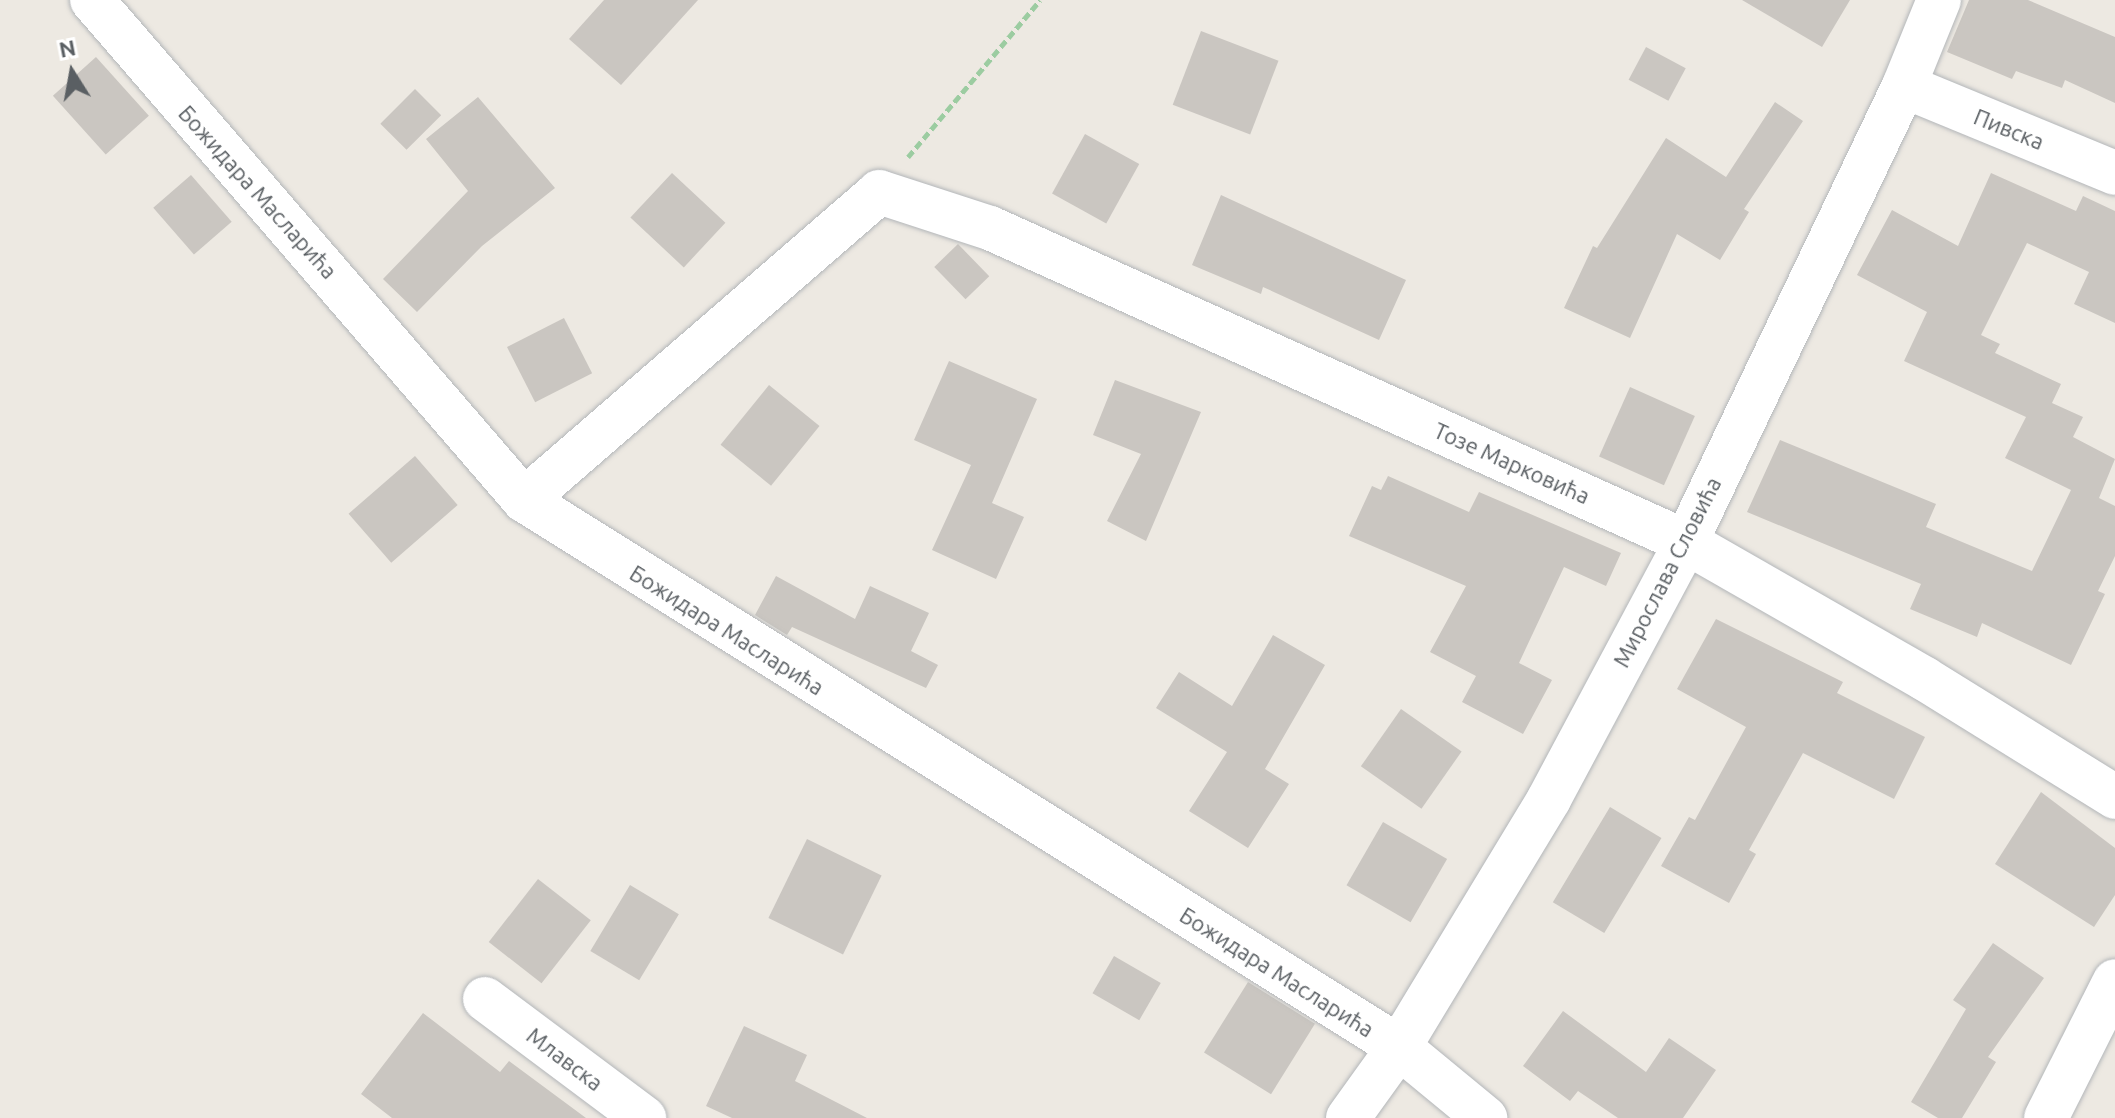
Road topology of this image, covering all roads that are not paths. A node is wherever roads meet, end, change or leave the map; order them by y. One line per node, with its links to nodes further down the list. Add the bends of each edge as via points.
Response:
1 (92, 0): 5 (street, Божидара Масларића)
2 (1939, 0): 3 (street, Мирослава Словића)
3 (1904, 86): 4 (street, Пивска); 6 (street, Мирослава Словића)
4 (2115, 173)
5 (524, 500): 6 (street, Тозе Марковића, via 879,192 990,228); 10 (street, Божидара Масларића)
6 (1686, 542): 7 (street, Тозе Марковића, via 1925,679); 10 (street, Мирослава Словића, via 1549,799)
7 (2115, 797)
8 (2115, 981): 14 (street)
9 (485, 999): 11 (street, Млавска)
10 (1399, 1047): 12 (street, Мирослава Словића); 13 (street, Божидара Масларића)
11 (644, 1118)
12 (1348, 1118)
13 (1485, 1118)
14 (2046, 1118)

